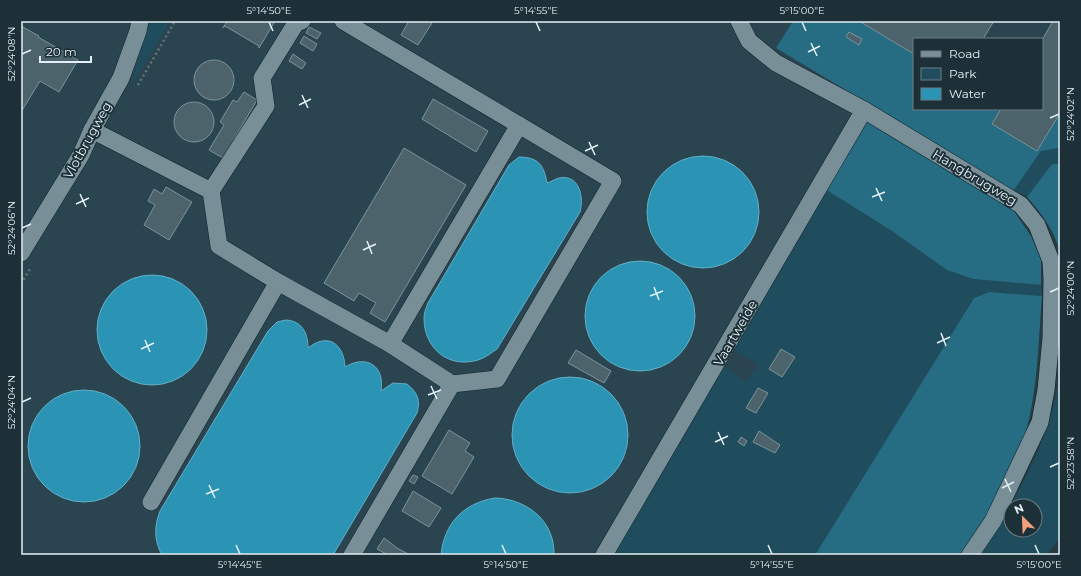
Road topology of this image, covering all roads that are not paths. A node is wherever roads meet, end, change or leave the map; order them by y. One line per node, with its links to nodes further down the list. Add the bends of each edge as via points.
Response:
1 (140, 21): 7 (street, Vlotbrugweg, via 122,78)
2 (302, 21): 8 (street, via 296,23 262,78 266,106)
3 (343, 21): 6 (street)
4 (739, 21): 5 (street, Hangbrugweg, via 749,41 776,63)
5 (864, 110): 15 (street, Vaartweide); 16 (street, Hangbrugweg, via 1021,205 1037,225 1051,261 1051,338 1040,422 994,521)
6 (519, 125): 11 (street); 12 (street, via 613,181 497,379)
7 (92, 130): 8 (street); 9 (street, Vlotbrugweg, via 81,155)
8 (211, 191): 10 (street, via 219,246)
9 (21, 253)
10 (278, 282): 11 (street); 13 (street)
11 (390, 344): 12 (street)
12 (452, 384): 14 (street)
13 (151, 502)
14 (352, 555)
15 (604, 555)
16 (970, 555)

